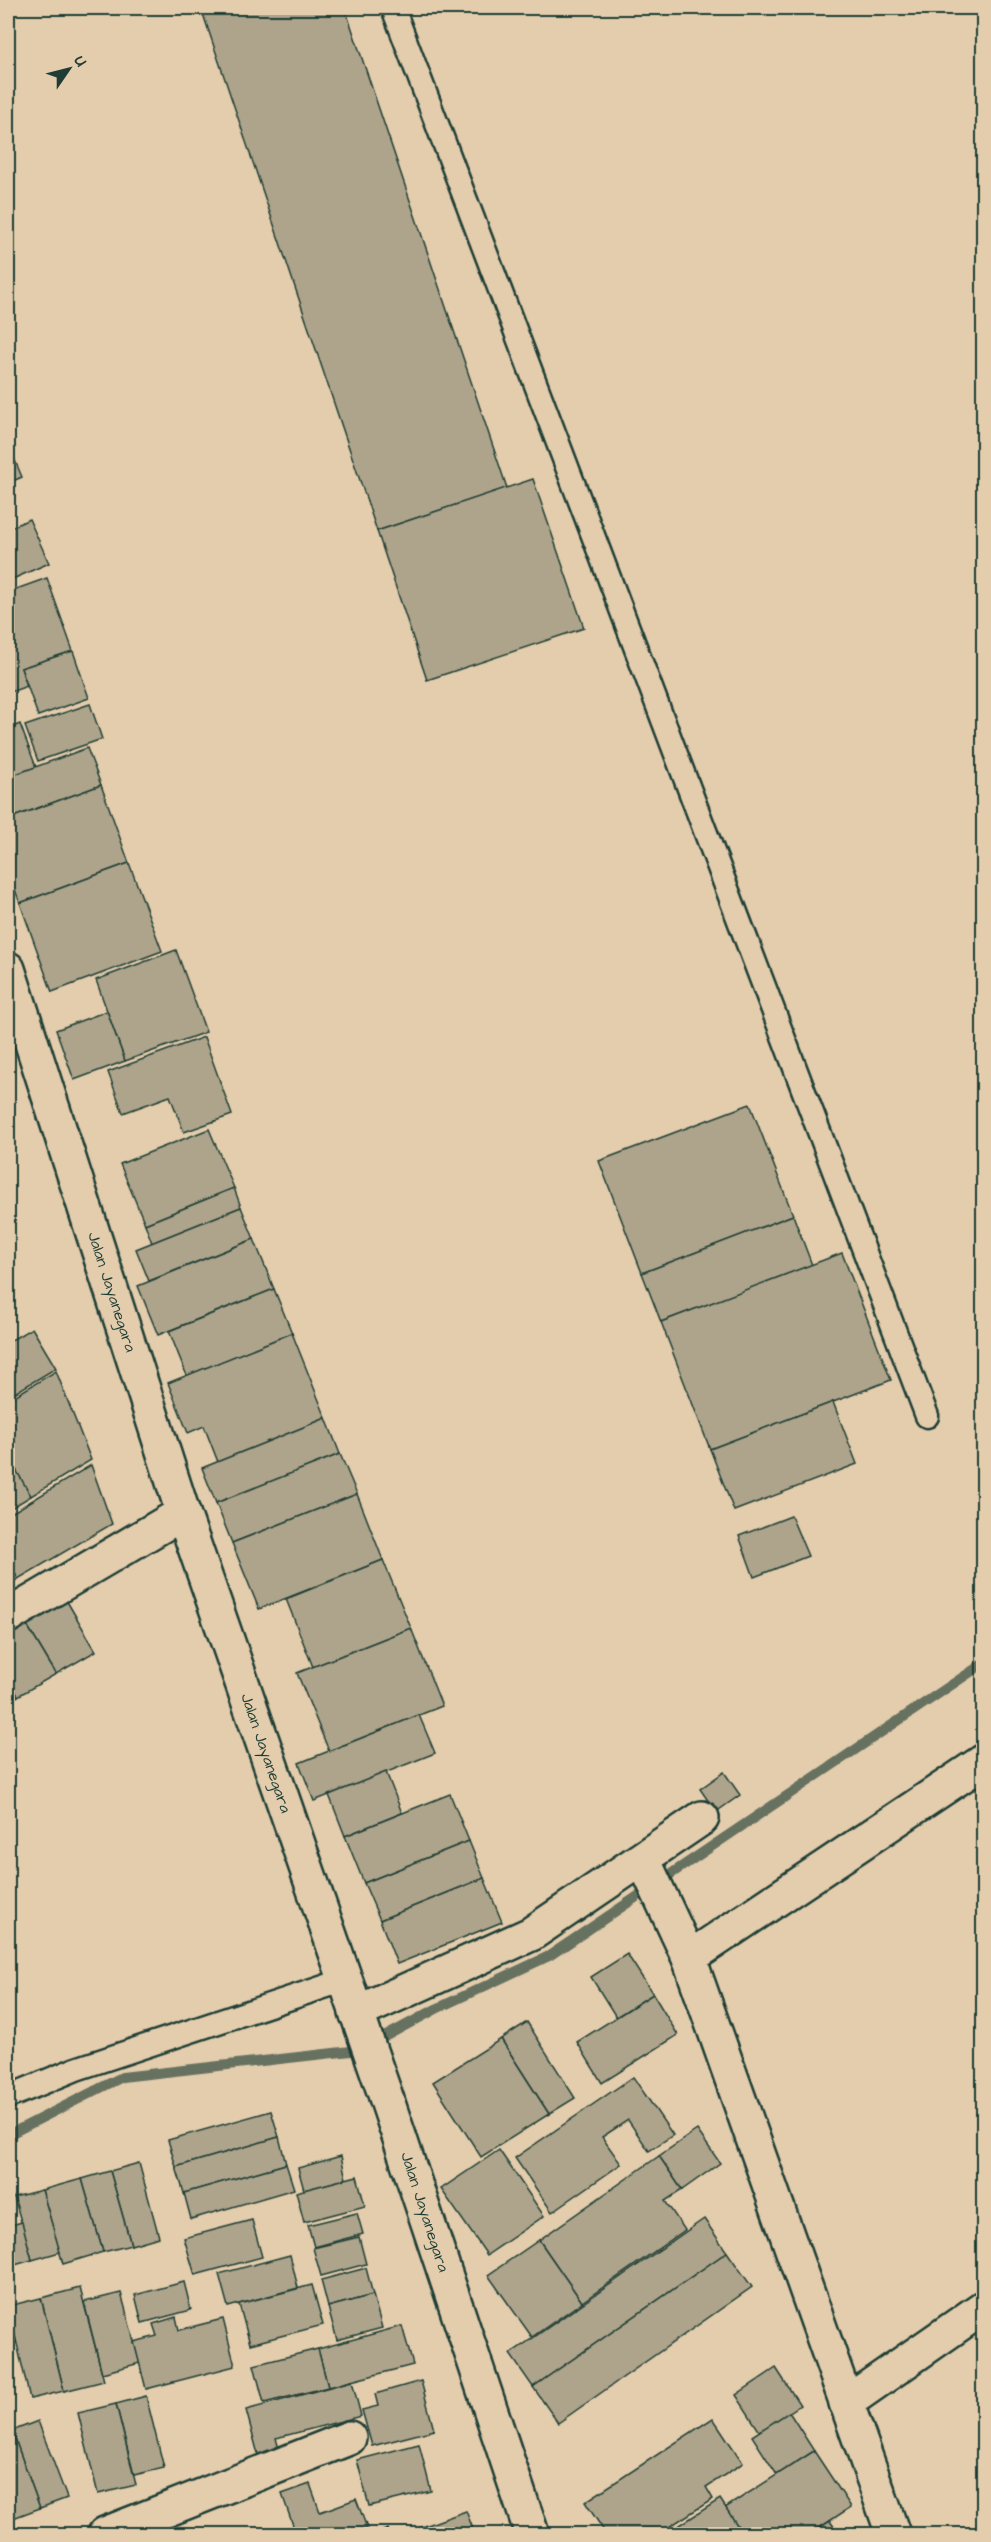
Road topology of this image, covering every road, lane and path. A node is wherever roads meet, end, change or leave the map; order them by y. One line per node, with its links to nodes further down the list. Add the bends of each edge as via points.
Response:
1 (393, 8): 3 (lane)
2 (8, 969): 4 (street, Jalan Jayanegara)
3 (927, 1416)
4 (183, 1514): 5 (street); 10 (street, Jalan Jayanegara)
5 (8, 1616)
6 (984, 1761): 9 (street)
7 (702, 1818): 8 (street)
8 (647, 1867): 9 (street); 11 (street, via 531,1934)
9 (683, 1946): 14 (street)
10 (345, 1980): 11 (street, Jalan Jayanegara); 12 (lane, via 76,2069)
11 (359, 2020): 17 (street, Jalan Jayanegara)
12 (8, 2097)
13 (984, 2307): 14 (street)
14 (846, 2403): 18 (street)
15 (349, 2438): 16 (street)
16 (105, 2535)
17 (532, 2535)
18 (892, 2535)

